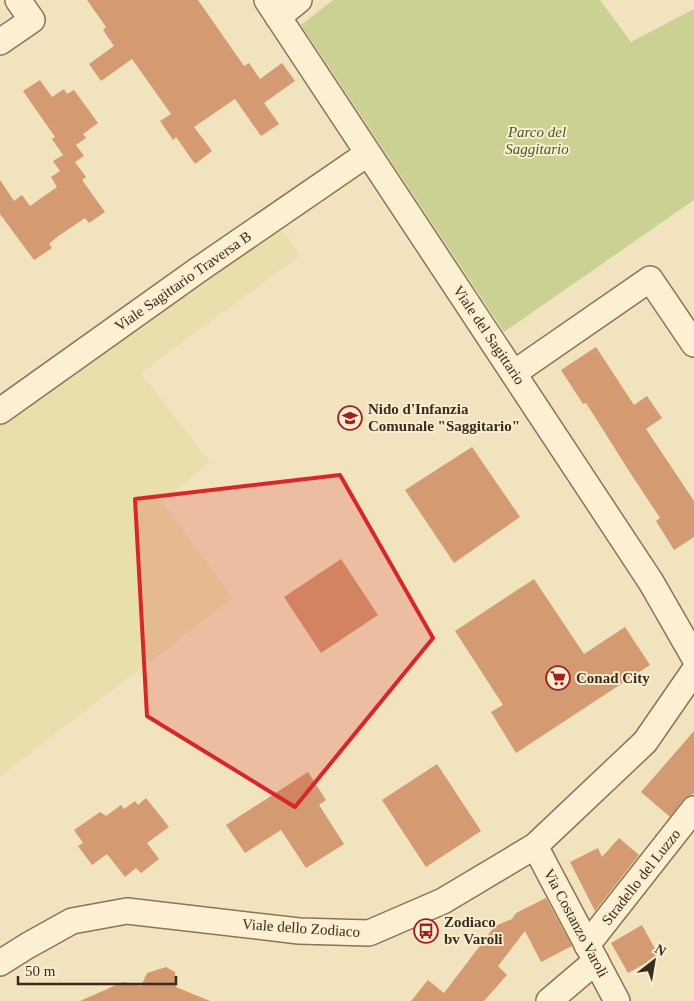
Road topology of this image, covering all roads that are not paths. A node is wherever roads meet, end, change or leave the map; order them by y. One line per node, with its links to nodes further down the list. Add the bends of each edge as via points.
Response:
1 (18, 0): 4 (street, via 32,20)
2 (299, 0): 3 (street, Viale del Sagittario)
3 (272, 8): 5 (street, Viale del Sagittario)
4 (0, 42)
5 (367, 154): 7 (street, Viale del Sagittario); 8 (street, Viale Sagittario Traversa B)
6 (694, 344): 7 (street, via 650,279)
7 (514, 373): 9 (street, Viale del Sagittario, via 651,582)
8 (0, 411)
9 (694, 657)
10 (694, 671): 12 (street, Viale dello Zodiaco, via 645,742)
11 (694, 809): 13 (street, Stradello del Luzzo)
12 (535, 846): 13 (street, Via Costanzo Varoli); 14 (street, Viale dello Zodiaco, via 443,901 369,933 299,931 127,911 72,921)
13 (592, 953): 15 (street, Stradello del Luzzo); 16 (street, Via Costanzo Varoli)
14 (0, 963)
15 (549, 1001)
16 (617, 1001)

